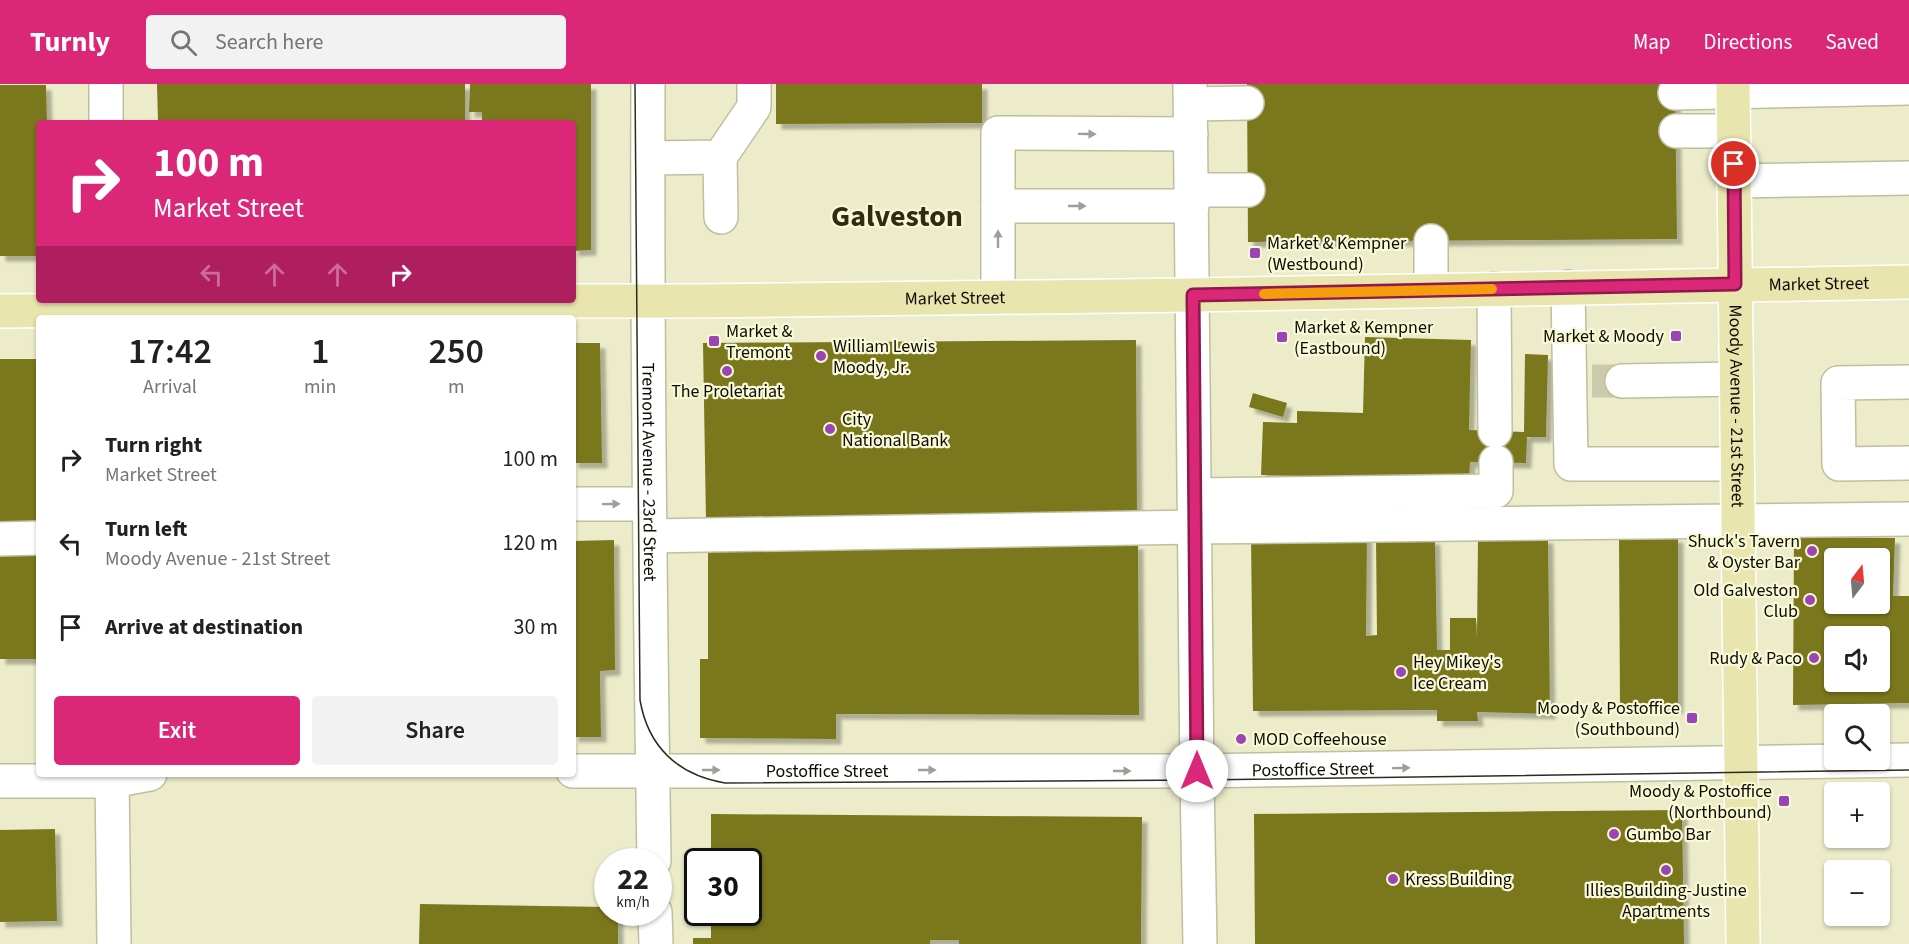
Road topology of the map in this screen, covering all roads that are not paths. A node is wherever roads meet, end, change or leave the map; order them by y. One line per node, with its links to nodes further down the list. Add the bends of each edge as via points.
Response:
1 (106, 84): 9 (street)
2 (648, 84): 13 (street, Tremont Avenue - 23rd Street)
3 (754, 84): 12 (street, via 754,107)
4 (1733, 88): 5 (street); 6 (street); 10 (main road, Moody Avenue - 21st Street)
5 (1909, 88)
6 (1675, 93)
7 (1247, 103): 8 (street)
8 (1191, 107): 17 (street); 18 (street, one-way to 8, via 998,133)
9 (106, 120)
10 (1733, 131): 11 (street); 15 (main road, Moody Avenue - 21st Street)
11 (1676, 132)
12 (720, 157): 13 (street); 19 (street)
13 (648, 158): 29 (street, Tremont Avenue - 23rd Street)
14 (1909, 178): 15 (street)
15 (1734, 181): 22 (main road, Moody Avenue - 21st Street)
16 (1248, 190): 17 (street)
17 (1192, 198): 18 (street, one-way to 17); 26 (street)
18 (998, 206): 27 (street, one-way to 18)
19 (721, 217)
20 (1431, 241): 25 (street)
21 (1909, 282): 22 (main road, Market Street)
22 (1735, 284): 23 (main road, Market Street); 33 (main road, Moody Avenue - 21st Street)
23 (1568, 288): 24 (main road, Market Street); 34 (street)
24 (1494, 289): 25 (main road, Market Street); 38 (street, via 1489,424 1496,491 1376,485)
25 (1431, 290): 26 (main road, Market Street)
26 (1193, 295): 27 (main road, Market Street); 38 (street)
27 (998, 297): 29 (main road, Market Street)
28 (576, 302): 29 (main road, Market Street)
29 (647, 302): 40 (street, Tremont Avenue - 23rd Street)
30 (139, 303): 31 (main road, Market Street)
31 (108, 309): 32 (main road, Market Street)
32 (0, 310)
33 (1736, 379): 34 (street); 37 (main road, Moody Avenue - 21st Street)
34 (1594, 381): 37 (street, via 1571,465)
35 (1909, 382): 36 (street, via 1838,383 1839,464)
36 (1909, 463)
37 (1737, 464): 42 (main road, Moody Avenue - 21st Street)
38 (1195, 495): 43 (street)
39 (576, 504): 40 (street, one-way to 40)
40 (649, 504): 44 (street, Tremont Avenue - 23rd Street)
41 (1909, 519): 42 (street)
42 (1738, 521): 43 (street); 48 (main road, Moody Avenue - 21st Street)
43 (1196, 527): 44 (street); 51 (street)
44 (650, 536): 49 (street, Tremont Avenue - 23rd Street)
45 (0, 538): 46 (street)
46 (36, 538)
47 (1909, 760): 48 (street, Postoffice Street)
48 (1741, 763): 51 (street, Postoffice Street, one-way to 48); 59 (main road, Moody Avenue - 21st Street)
49 (652, 770): 50 (street, Postoffice Street); 51 (street, Postoffice Street, one-way to 51); 54 (street, Tremont Avenue - 23rd Street)
50 (576, 771)
51 (1197, 771): 58 (street)
52 (112, 777): 53 (street); 56 (street)
53 (0, 781)
54 (654, 848)
55 (655, 926): 57 (street)
56 (114, 944)
57 (656, 944)
58 (1200, 944)
59 (1743, 944)

